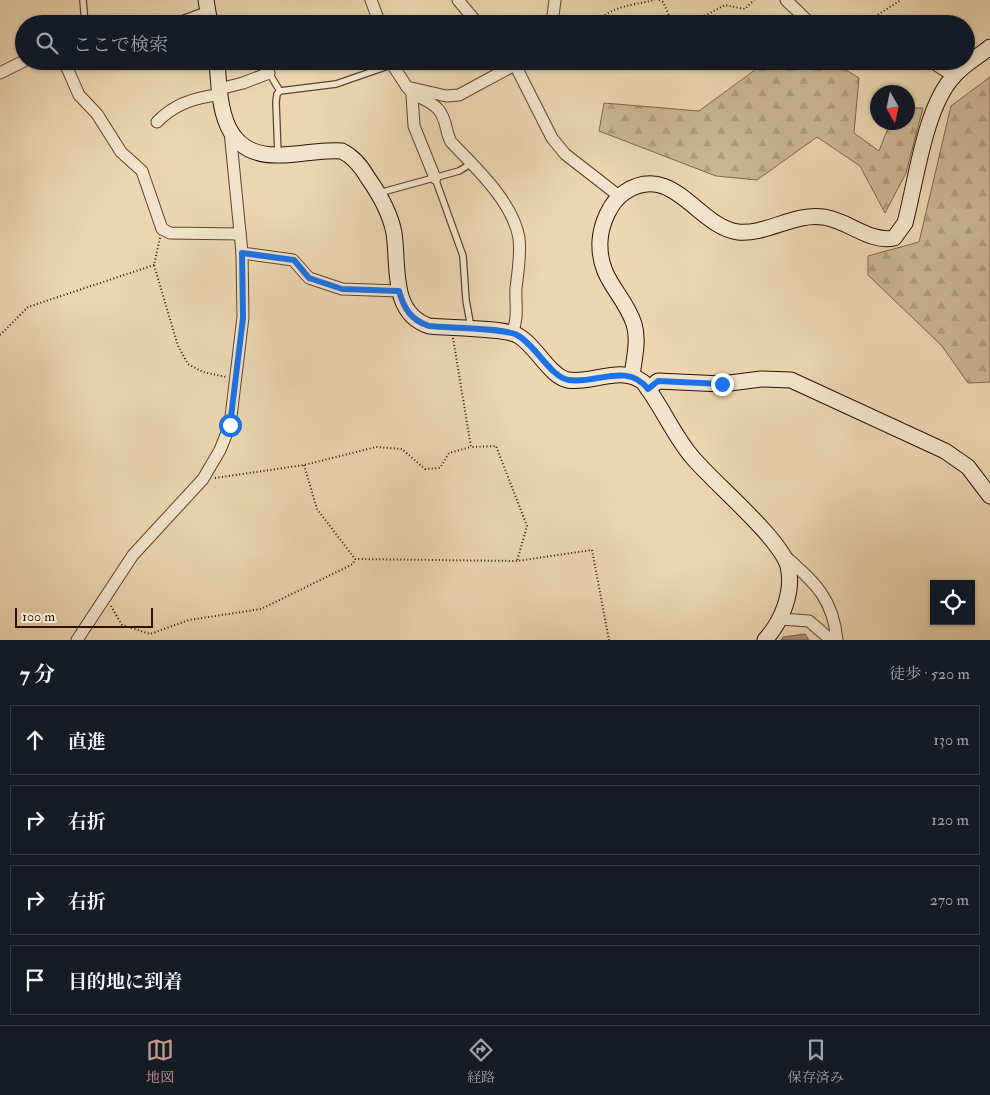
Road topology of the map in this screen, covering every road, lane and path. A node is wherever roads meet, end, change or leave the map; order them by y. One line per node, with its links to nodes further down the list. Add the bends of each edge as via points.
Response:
1 (83, 0): 11 (lane)
2 (371, 0): 13 (street)
3 (458, 0): 14 (street)
4 (555, 0): 15 (street)
5 (655, 0): 16 (path, via 617,7)
6 (659, 0): 17 (path)
7 (754, 0): 18 (path, via 745,9 725,5)
8 (786, 0): 19 (street)
9 (902, 0): 20 (path)
10 (208, 11): 12 (lane)
11 (84, 15)
12 (195, 15)
13 (377, 15)
14 (470, 15)
15 (553, 15)
16 (604, 15)
17 (670, 15)
18 (706, 15)
19 (802, 15)
20 (878, 15)
21 (990, 48): 22 (street)
22 (975, 59)
23 (15, 66): 32 (street)
24 (68, 70): 45 (street, via 79,95 97,114 121,152 142,171)
25 (218, 70): 37 (street)
26 (373, 70): 35 (lane, via 336,84)
27 (396, 70): 36 (street)
28 (502, 70): 36 (street, via 459,95)
29 (520, 70): 44 (street, via 552,138 565,154)
30 (944, 70): 34 (street)
31 (961, 70): 34 (street)
32 (0, 73)
33 (269, 73): 35 (lane); 37 (street)
34 (953, 76): 44 (street, via 933,109 905,223 894,238 876,238 821,216 737,232 714,221 672,190 656,184 631,188)
35 (280, 91): 40 (lane, via 276,102)
36 (409, 91): 41 (street, via 428,100 439,110 445,120 447,135); 42 (street, via 414,126)
37 (219, 92): 38 (street, via 180,105); 39 (street, via 223,119)
38 (157, 122)
39 (230, 131): 40 (street, via 253,151); 46 (street)
40 (278, 156): 43 (street, via 342,151 359,164)
41 (472, 164): 42 (lane); 52 (street, via 488,180 512,219 518,237 517,320)
42 (434, 178): 43 (lane); 51 (lane, via 463,256)
43 (379, 193): 49 (street, via 394,233)
44 (619, 196): 54 (street, via 602,228 601,254 607,279 629,312 636,331)
45 (162, 229): 46 (street, via 179,234); 48 (path)
46 (240, 234): 47 (street)
47 (242, 253): 49 (street, via 294,260 309,278 342,289); 55 (street, via 243,318)
48 (154, 265): 53 (path, via 28,306); 55 (path, via 178,346 188,364 203,372)
49 (399, 291): 50 (street, via 402,303 417,322)
50 (452, 328): 51 (street); 57 (path)
51 (472, 330): 52 (street)
52 (512, 333): 54 (street, via 525,340 562,378)
53 (0, 335)
54 (632, 376): 56 (street)
55 (235, 379): 59 (street, via 230,425)
56 (648, 389): 60 (street, via 658,381 722,384 761,379 791,380 945,451 968,467); 61 (street, via 689,454)
57 (471, 447): 58 (path, via 449,453 440,468 425,469 394,447 376,447); 63 (path, via 496,446 527,526)
58 (304, 465): 59 (path); 62 (path, via 317,509)
59 (203, 479): 64 (street, via 134,556)
60 (990, 496)
61 (781, 553): 65 (street, via 789,577 786,604); 70 (street, via 816,584 828,602 835,619)
62 (355, 558): 63 (path); 64 (path, via 353,564 269,607 189,620 156,634 122,625)
63 (517, 560): 67 (path, via 592,550)
64 (107, 598): 66 (street)
65 (780, 619): 68 (street); 69 (street, via 808,621)
66 (77, 640)
67 (609, 640)
68 (766, 640)
69 (832, 640)
70 (837, 640)

